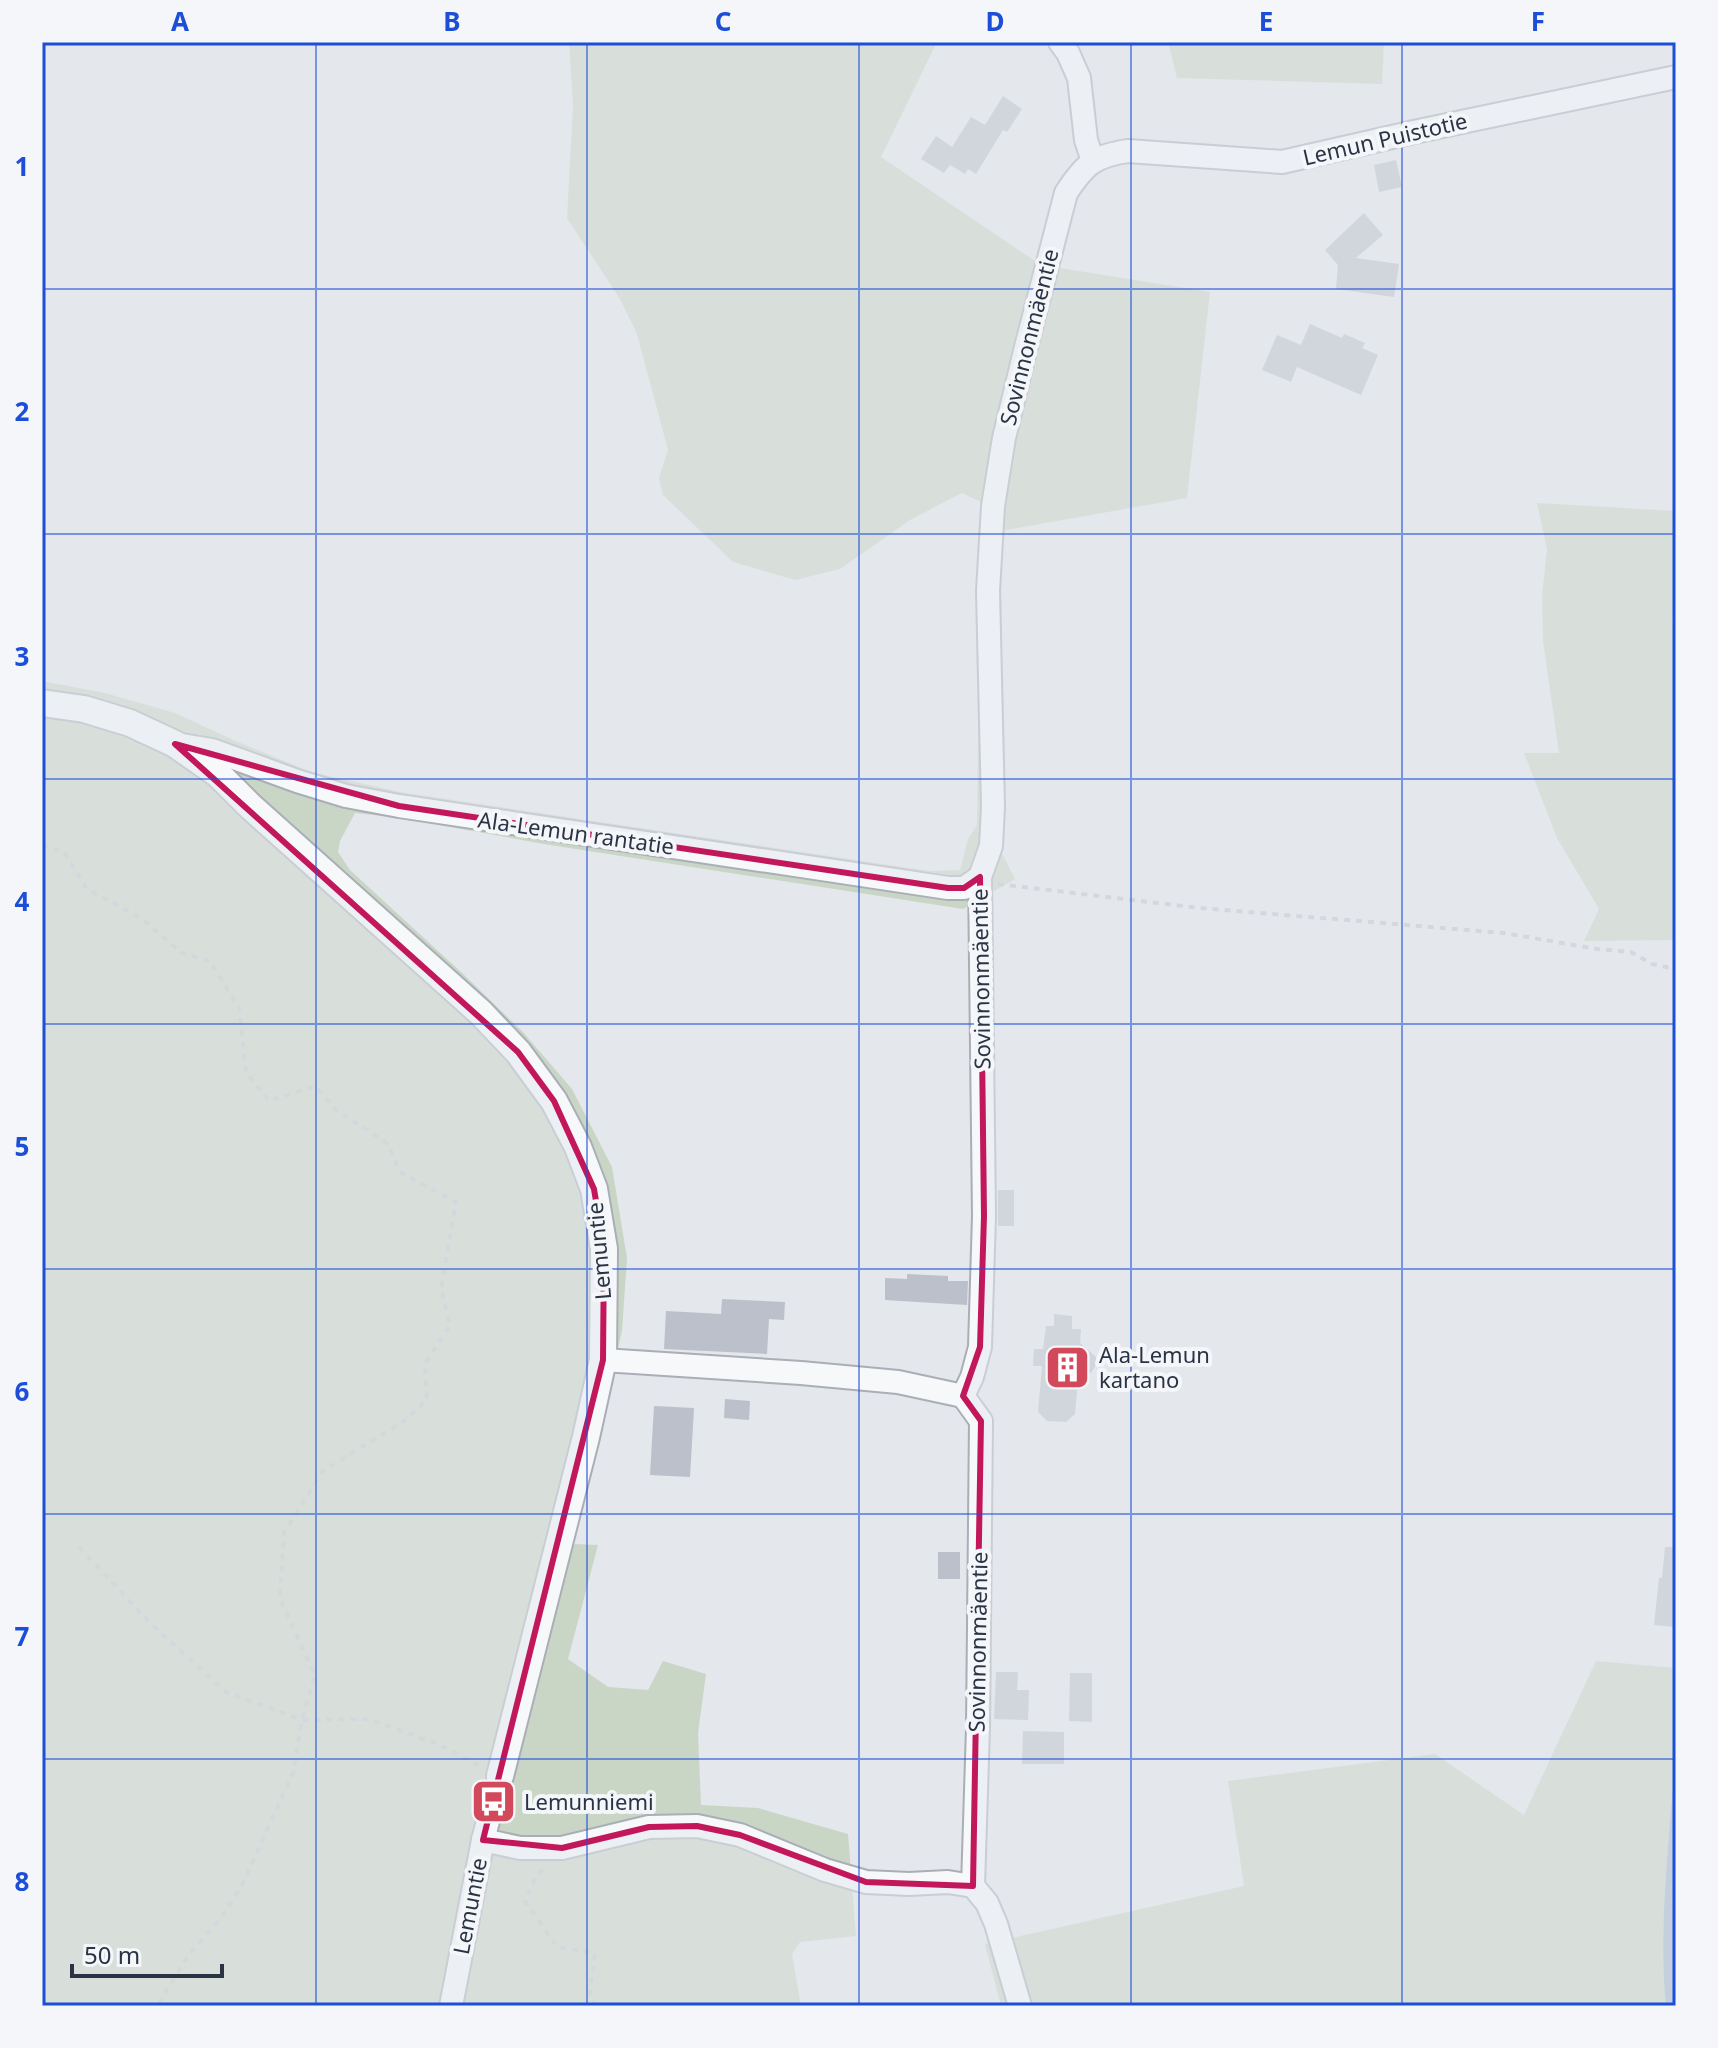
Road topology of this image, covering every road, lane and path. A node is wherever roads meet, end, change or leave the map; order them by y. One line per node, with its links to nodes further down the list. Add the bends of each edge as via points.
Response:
1 (1060, 42): 3 (street, via 1079,78)
2 (1676, 77): 3 (street, Lemun Puistotie, via 1282,162 1128,151)
3 (1093, 161): 7 (street, Sovinnonmäentie, via 1079,173 1063,203 1008,423 993,506 988,591 993,807 991,846)
4 (42, 703): 5 (street, Lemuntie, via 130,723)
5 (175, 744): 7 (street, Ala-Lemun rantatie, via 212,750 297,781 399,806 948,888 964,888); 9 (street, Lemuntie, via 218,774 481,1013 554,1101 594,1189 604,1249)
6 (42, 845): 12 (path, via 64,852 87,889 141,918 182,953 210,961 239,1008 246,1072 269,1101 315,1086 335,1109 388,1144 400,1172 456,1202 441,1288 450,1325 425,1364 427,1400 404,1421 323,1471 284,1532 280,1599 315,1675)
7 (980, 877): 8 (path, via 1018,887 1200,908 1504,933 1631,952); 10 (street, Sovinnonmäentie, via 984,1230 980,1347)
8 (1676, 969)
9 (603, 1360): 10 (street, via 898,1382); 13 (street, Lemuntie)
10 (963, 1396): 16 (street, Sovinnonmäentie, via 981,1421)
11 (79, 1547): 12 (path, via 150,1623 226,1692)
12 (302, 1720): 13 (path, via 368,1719 438,1744); 17 (path, via 293,1773 241,1887 190,1953)
13 (500, 1776): 14 (street, Lemuntie)
14 (483, 1840): 15 (street, via 520,1848); 18 (street, Lemuntie)
15 (562, 1848): 16 (street, via 649,1827 697,1826 740,1835 866,1882); 19 (path, via 560,1857 537,1874 525,1901 557,1947 595,1953 590,1993)
16 (973, 1886): 20 (street, via 996,1924)
17 (158, 2006)
18 (451, 2006)
19 (596, 2006)
20 (1020, 2006)

